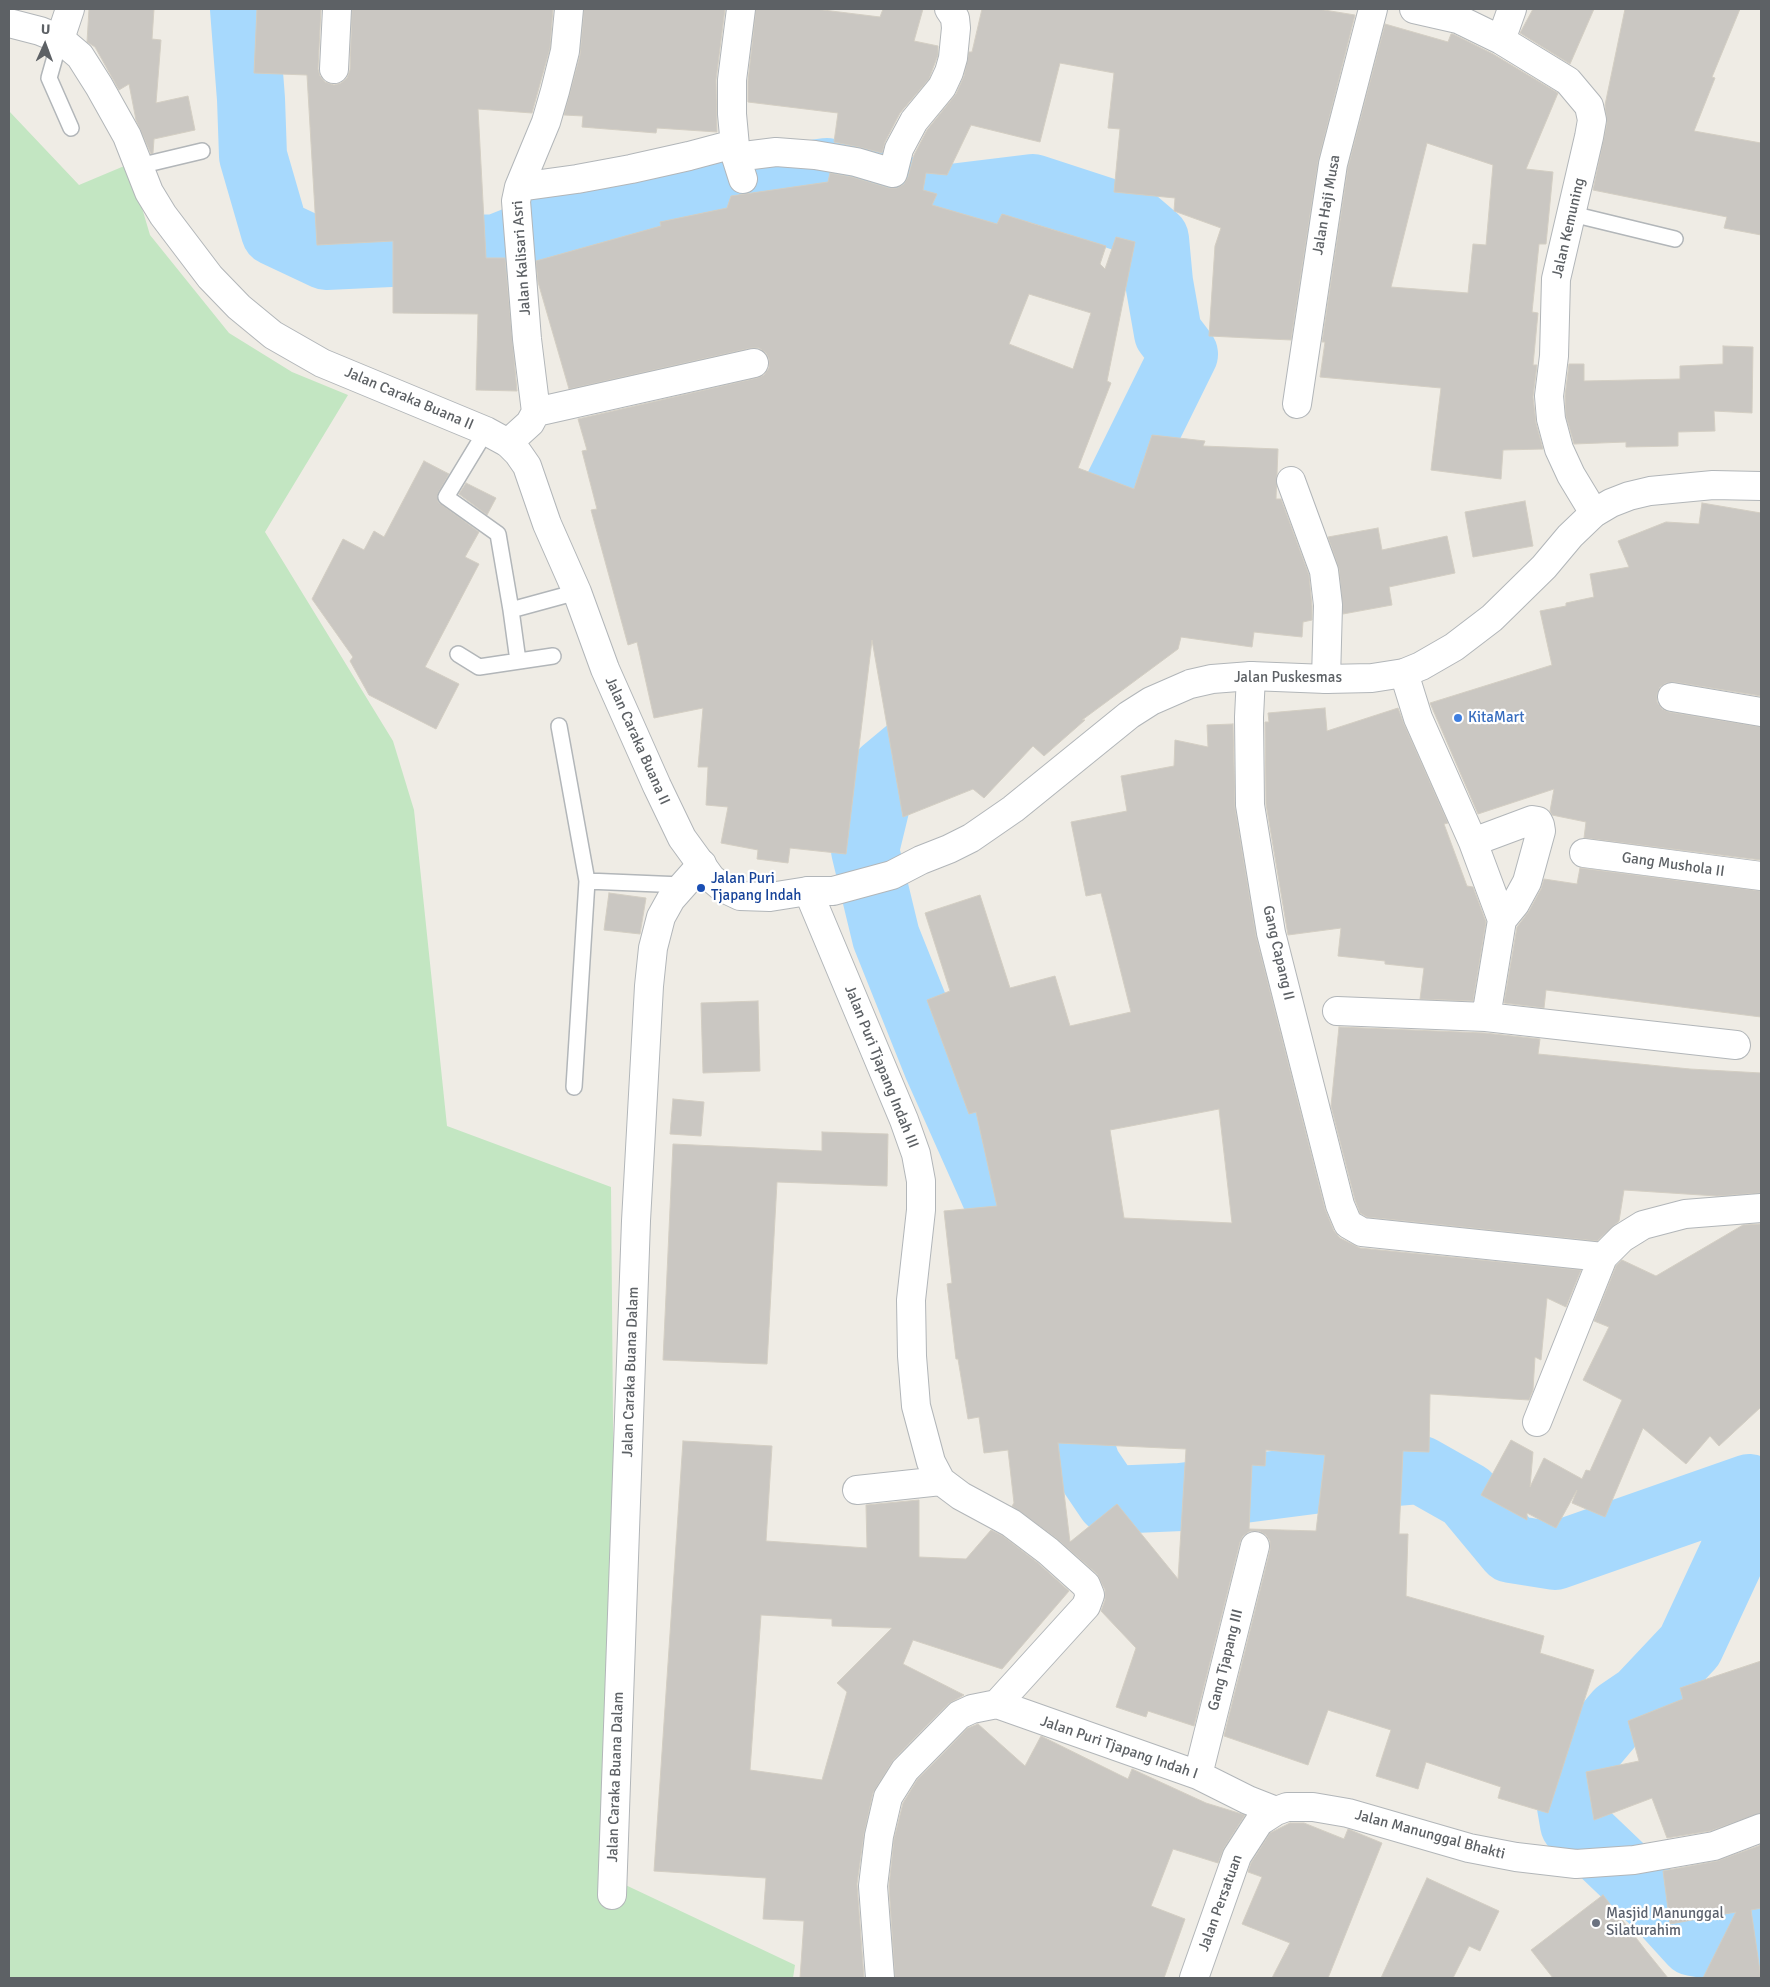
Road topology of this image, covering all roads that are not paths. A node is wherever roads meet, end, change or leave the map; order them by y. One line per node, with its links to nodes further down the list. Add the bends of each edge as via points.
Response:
1 (70, 9): 10 (street)
2 (337, 9): 12 (street)
3 (569, 9): 17 (street, Jalan Kalisari Asri, via 555,91)
4 (741, 9): 15 (street, via 732,80)
5 (949, 9): 15 (street, via 955,18 956,28 949,72 942,88 909,129 893,174 856,162 815,155 776,152)
6 (1373, 9): 21 (street, Jalan Haji Musa, via 1332,164)
7 (1414, 9): 11 (street, Jalan Kemuning, via 1458,19)
8 (1512, 9): 11 (street)
9 (9, 23): 10 (street, Jalan Caraka Buana II)
10 (60, 39): 13 (lane, via 49,78); 16 (street, Jalan Caraka Buana II, via 80,56 100,86)
11 (1501, 40): 18 (street, Jalan Kemuning, via 1568,81 1589,106 1592,120)
12 (334, 69)
13 (71, 128)
14 (202, 151): 16 (lane)
15 (737, 160): 17 (street, via 689,156)
16 (139, 166): 23 (street, Jalan Caraka Buana II, via 149,192 184,245 239,308 273,335 322,363)
17 (518, 194): 22 (street, Jalan Kalisari Asri, via 527,339)
18 (1572, 214): 19 (lane); 26 (street, Jalan Kemuning, via 1556,279 1554,356 1549,396 1558,449)
19 (1675, 239)
20 (754, 363): 22 (street)
21 (1297, 404)
22 (536, 412): 23 (street, via 530,423)
23 (497, 437): 27 (street, Jalan Caraka Buana II, via 527,466 547,524); 28 (lane, via 446,497 498,534)
24 (1291, 481): 34 (street, via 1324,571 1328,605)
25 (1761, 486): 26 (street, Jalan Puskesmas, via 1713,485 1650,491 1629,496)
26 (1594, 514): 32 (street, Jalan Puskesmas, via 1492,618 1454,647)
27 (577, 592): 28 (lane); 40 (street, Jalan Caraka Buana II, via 605,669 656,786 682,838)
28 (511, 610): 31 (lane)
29 (458, 654): 31 (lane, via 480,667)
30 (553, 656): 31 (lane)
31 (518, 661)
32 (1404, 673): 34 (street, Jalan Puskesmas, via 1372,678); 38 (street, via 1418,718)
33 (1251, 676): 34 (street, Jalan Puskesmas); 44 (street, Jalan Puskesmas, via 1190,684 1151,701 1102,735 993,824 892,875); 51 (street, Gang Capang II, via 1250,805 1271,933 1340,1205 1348,1224 1362,1232)
34 (1326, 679)
35 (1672, 697): 36 (street)
36 (1761, 712)
37 (559, 726): 42 (lane)
38 (1473, 842): 45 (street); 45 (street, via 1532,820 1540,825 1541,832 1527,882)
39 (1584, 853): 41 (street, Gang Mushola II)
40 (702, 864): 43 (street, Jalan Caraka Buana Dalam); 44 (street, Jalan Puskesmas, via 711,878 740,896 770,897)
41 (1761, 876)
42 (587, 881): 43 (lane); 49 (lane)
43 (682, 885): 60 (street, Jalan Caraka Buana Dalam, via 661,917 653,948 649,986 636,1221)
44 (821, 891): 53 (street, Jalan Puri Tjapang Indah III, via 916,1154 921,1181 921,1210 911,1300 914,1381 923,1435)
45 (1502, 920): 47 (street)
46 (1337, 1011): 47 (street)
47 (1486, 1017): 48 (street)
48 (1736, 1045)
49 (574, 1087)
50 (1761, 1208): 51 (street, via 1685,1214 1644,1225 1622,1238)
51 (1603, 1257): 52 (street)
52 (1537, 1422)
53 (941, 1481): 54 (street); 56 (street, Jalan Puri Tjapang Indah III, via 1010,1523 1048,1551 1086,1585 1090,1595 1086,1606)
54 (857, 1490)
55 (1255, 1546): 57 (street, Gang Tjapang III)
56 (997, 1704): 57 (street, Jalan Puri Tjapang Indah I); 61 (street, via 959,1715 905,1770 888,1797 873,1886)
57 (1198, 1775): 58 (street, Jalan Puri Tjapang Indah I)
58 (1276, 1811): 59 (street, Jalan Manunggal Bhakti, via 1301,1806 1340,1811 1469,1848 1576,1864 1634,1860 1714,1846); 62 (street, Jalan Persatuan, via 1259,1822 1237,1856)
59 (1761, 1828)
60 (612, 1895)
61 (880, 1978)
62 (1194, 1978)

